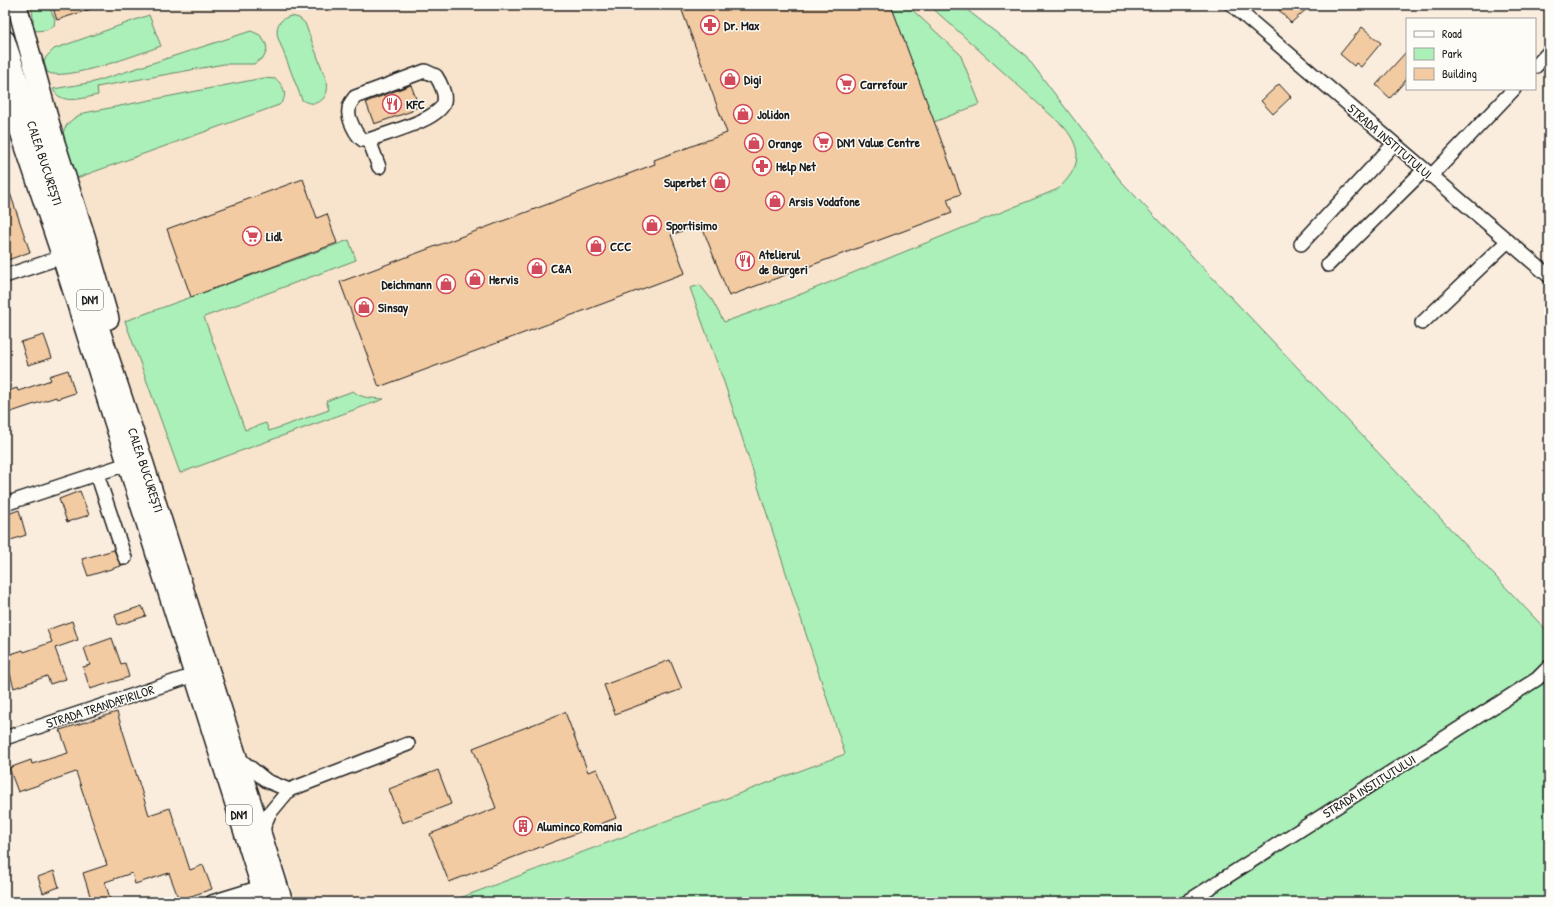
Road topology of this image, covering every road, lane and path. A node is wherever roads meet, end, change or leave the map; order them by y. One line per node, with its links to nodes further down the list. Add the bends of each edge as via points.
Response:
1 (17, 5): 21 (highway, via 47,118 86,239 139,424 143,446)
2 (1238, 7): 11 (street, STRADA INSTITUTULUI)
3 (5, 40): 21 (highway, CALEA BUCUREȘTI / DN1)
4 (1549, 52): 5 (street)
5 (1536, 66)
6 (5, 88): 10 (highway, CALEA BUCUREȘTI / DN1)
7 (1513, 90): 13 (street)
8 (5, 108): 10 (highway)
9 (369, 140): 9 (street, via 431,116 440,110 444,96 436,76 425,71 355,97 350,103 349,114 358,137); 12 (street)
10 (23, 143): 16 (highway, CALEA BUCUREȘTI / DN1)
11 (1394, 144): 13 (street, STRADA INSTITUTULUI); 15 (street)
12 (379, 166)
13 (1428, 173): 14 (street, STRADA INSTITUTULUI); 17 (street)
14 (1508, 241): 19 (street, STRADA INSTITUTULUI); 20 (street)
15 (1301, 244)
16 (62, 257): 18 (street); 21 (highway, CALEA BUCUREȘTI / DN1)
17 (1328, 265)
18 (5, 276)
19 (1549, 276)
20 (1422, 323)
21 (135, 462): 22 (street); 26 (highway, CALEA BUCUREȘTI / DN1); 29 (highway, CALEA BUCUREȘTI / DN1)
22 (97, 474): 23 (street); 24 (street)
23 (5, 504)
24 (125, 558)
25 (1549, 668): 35 (street, STRADA INSTITUTULUI, via 1537,679)
26 (194, 675): 27 (street, STRADA TRANDAFIRILOR); 32 (highway, CALEA BUCUREȘTI / DN1)
27 (5, 738)
28 (408, 744): 30 (street)
29 (237, 756): 30 (street, via 267,781); 31 (highway, CALEA BUCUREȘTI / DN1)
30 (289, 790): 31 (street, via 269,814 264,826)
31 (264, 840): 34 (highway, CALEA BUCUREȘTI / DN1)
32 (264, 894): 33 (street)
33 (212, 902)
34 (283, 902)
35 (1187, 902)

